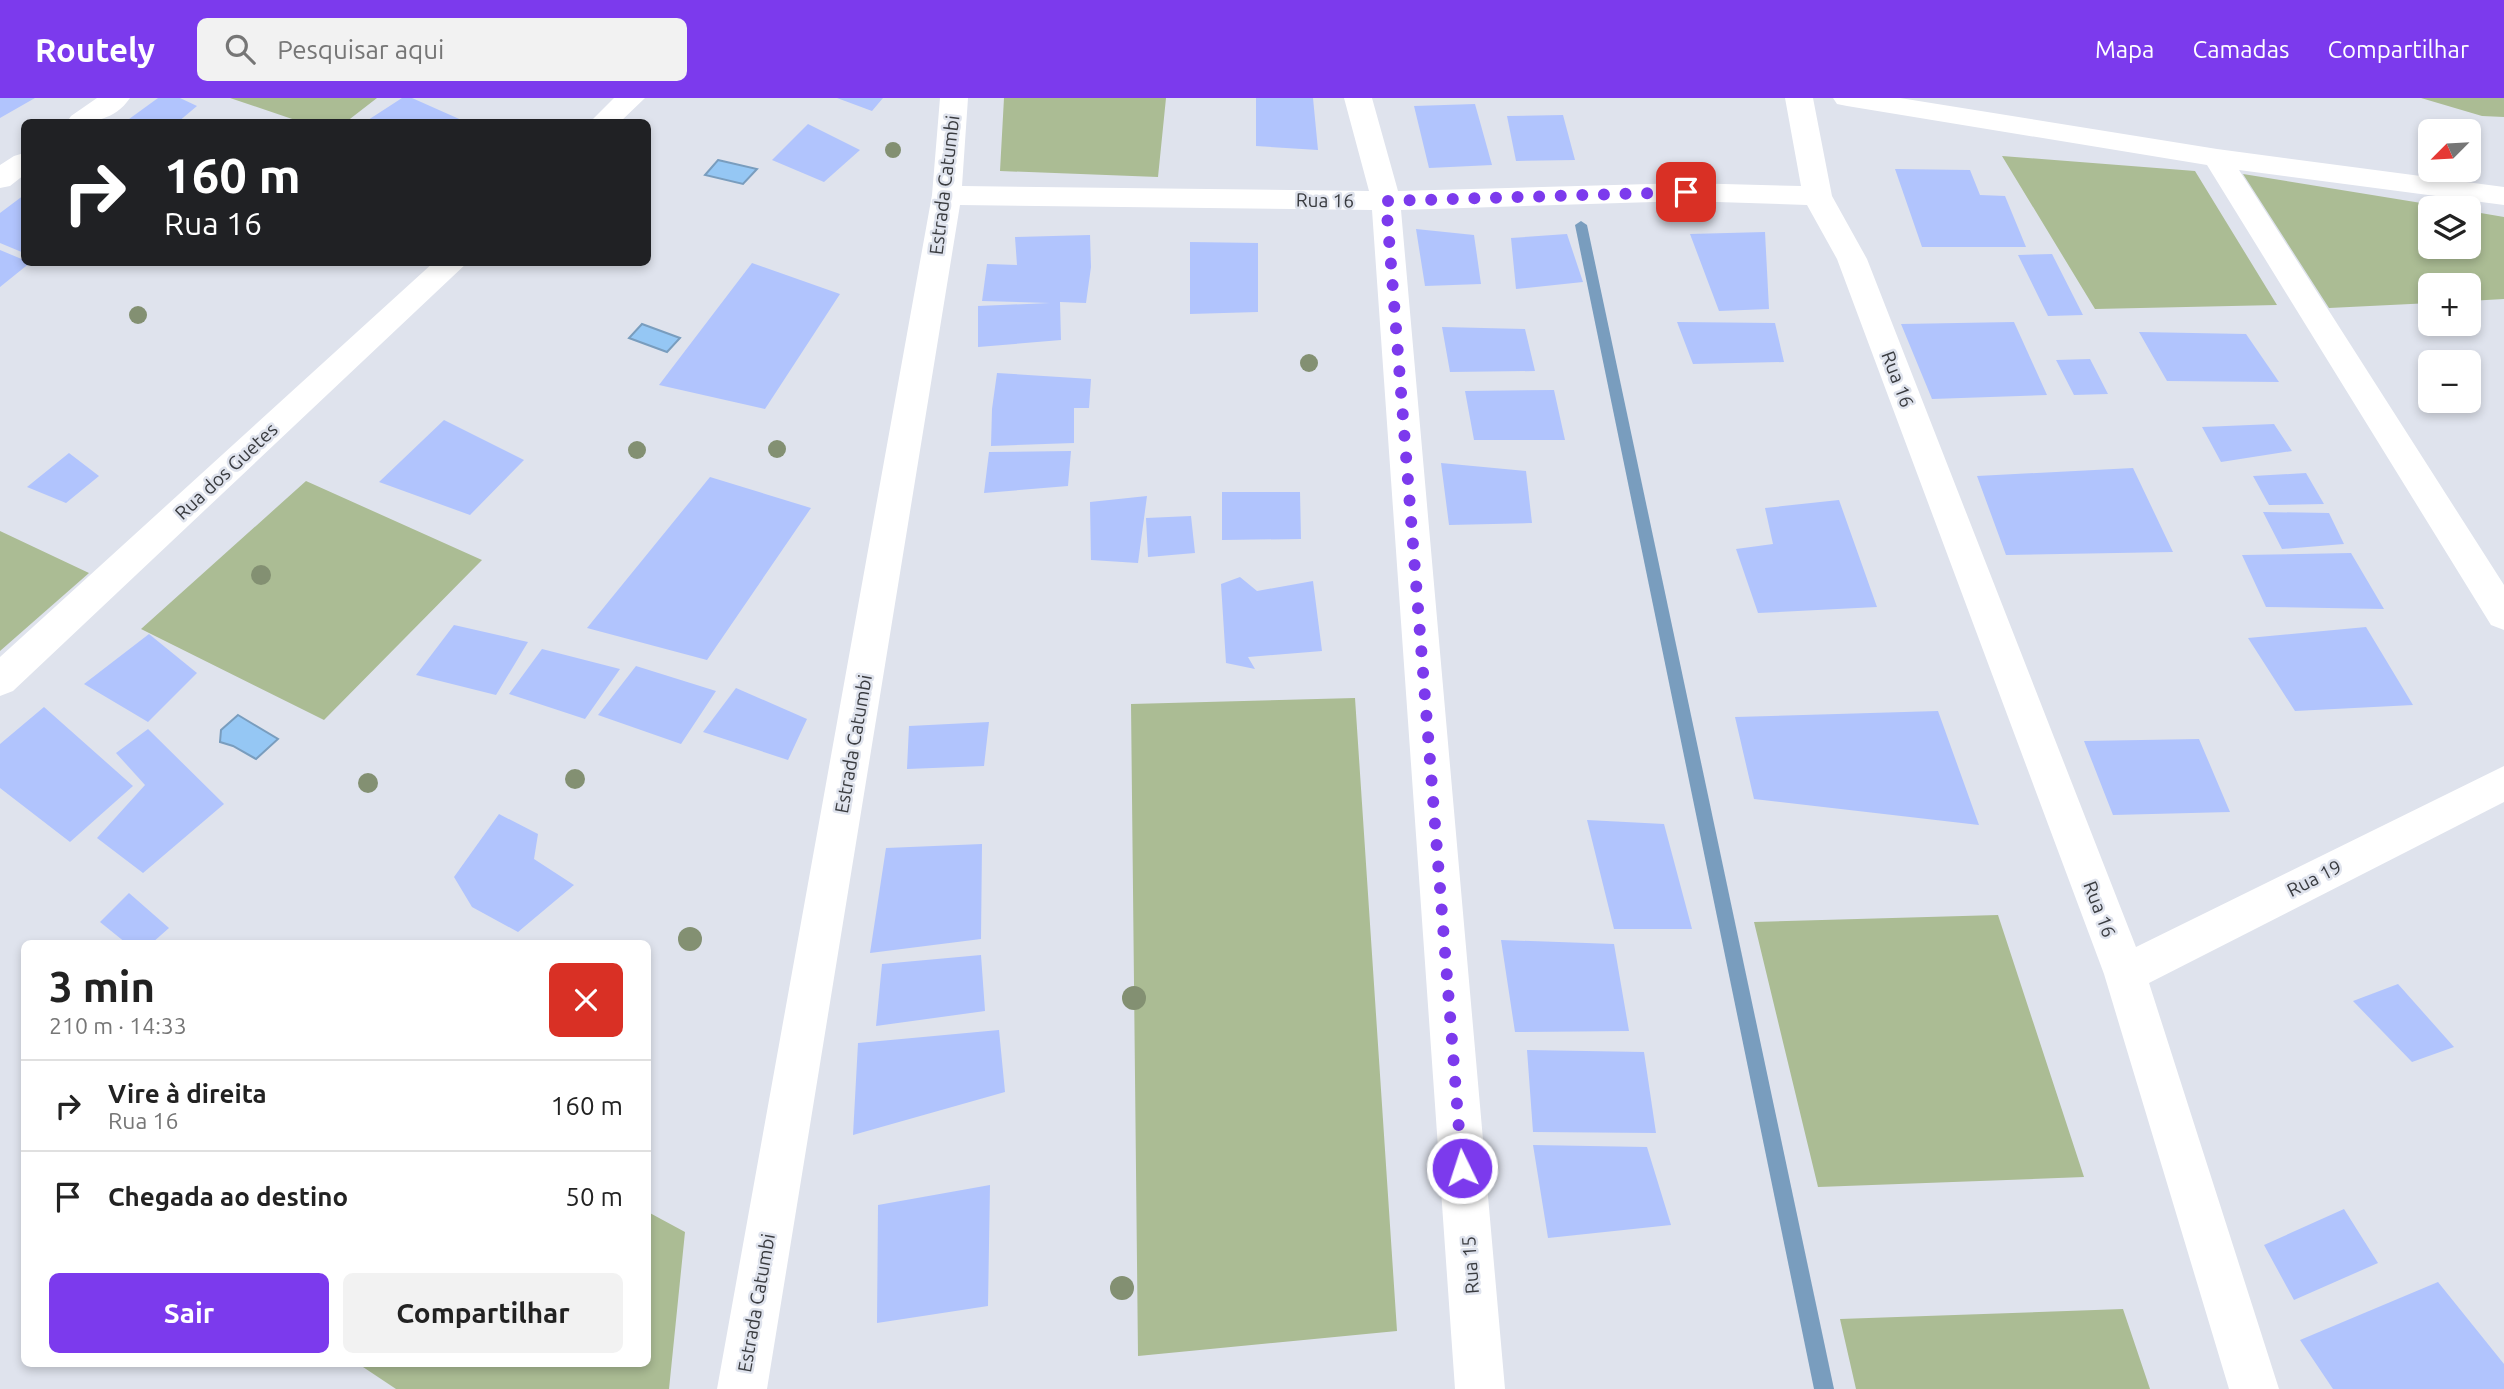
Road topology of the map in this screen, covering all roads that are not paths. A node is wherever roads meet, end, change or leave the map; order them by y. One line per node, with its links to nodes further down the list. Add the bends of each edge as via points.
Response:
1 (116, 98): 7 (street)
2 (631, 98): 8 (street)
3 (954, 98): 12 (street, Estrada Catumbi)
4 (1358, 98): 15 (street, Rua 15)
5 (1799, 98): 13 (street)
6 (1847, 98): 9 (street)
7 (85, 119)
8 (607, 119)
9 (2217, 158): 14 (street); 17 (street)
10 (21, 164): 11 (street)
11 (0, 179)
12 (947, 195): 15 (street, Rua 16); 21 (street, Estrada Catumbi)
13 (1817, 195): 15 (street, Rua 16, via 1686,192); 20 (street, Rua 16, via 1852,259)
14 (2504, 196)
15 (1386, 201): 22 (street, Rua 15)
16 (449, 266): 18 (street, Rua dos Guetes)
17 (2504, 615)
18 (0, 680)
19 (2504, 783): 20 (street, Rua 19)
20 (2125, 974): 23 (street, Rua 16)
21 (741, 1389)
22 (1480, 1389)
23 (2254, 1389)

